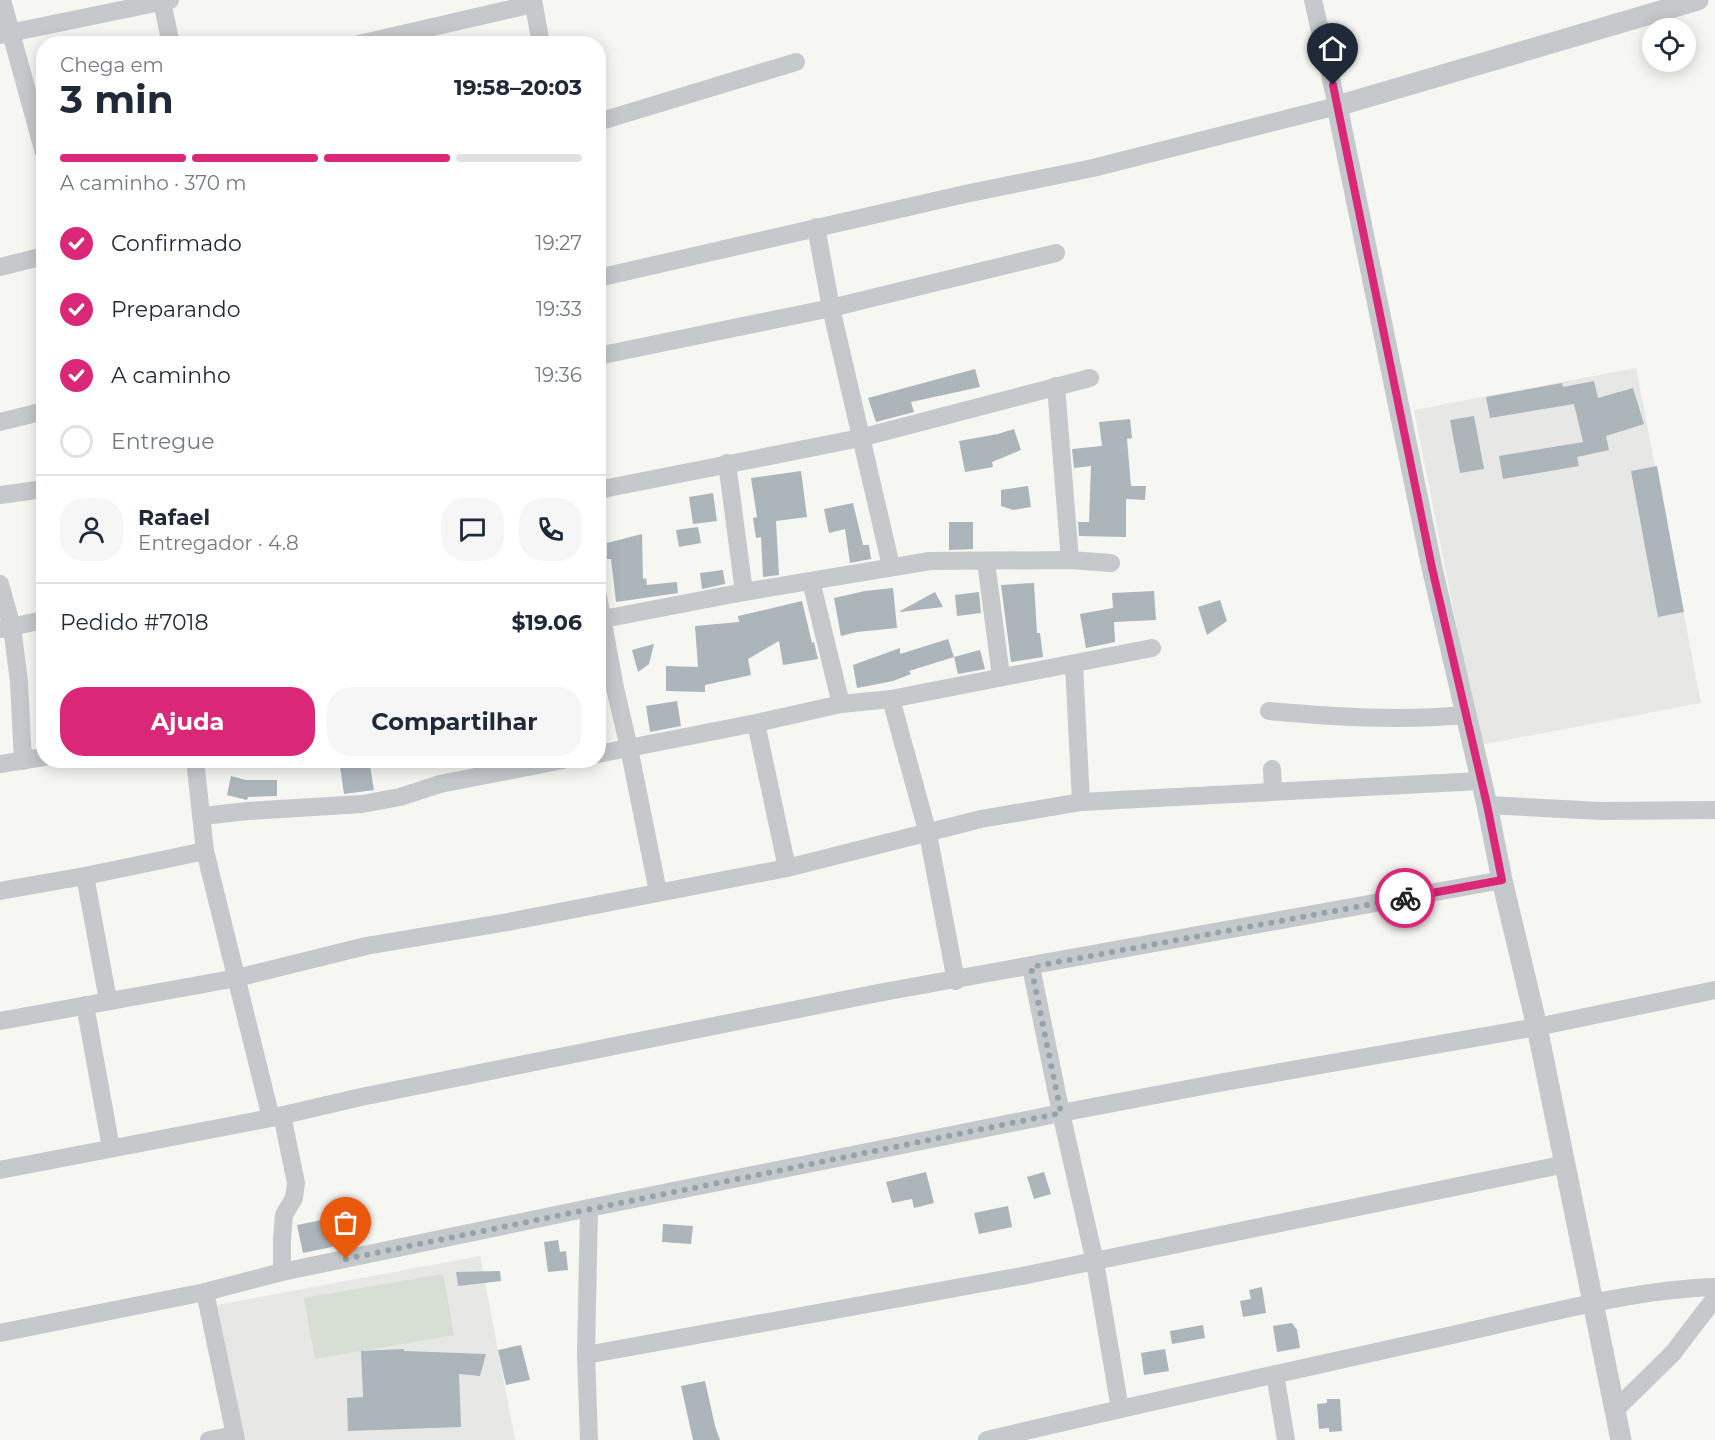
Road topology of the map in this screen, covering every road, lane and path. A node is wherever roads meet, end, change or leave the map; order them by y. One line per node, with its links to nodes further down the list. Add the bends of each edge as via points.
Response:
1 (2, 0): 6 (street)
2 (1313, 0): 11 (street)
3 (1698, 0): 11 (street)
4 (166, 1): 6 (street); 7 (street)
5 (533, 2): 8 (street); 9 (street)
6 (6, 34): 13 (street)
7 (170, 36)
8 (392, 36)
9 (539, 36)
10 (796, 62): 12 (street)
11 (1337, 106): 14 (street, via 1093,168); 47 (street)
12 (606, 120)
13 (36, 128)
14 (816, 227): 18 (street); 19 (street)
15 (1056, 253): 19 (street)
16 (36, 258): 17 (street)
17 (0, 267)
18 (606, 276)
19 (831, 308): 20 (street); 25 (street)
20 (606, 354)
21 (1090, 378): 22 (street)
22 (1056, 386): 25 (street); 30 (street)
23 (36, 413): 24 (street)
24 (0, 422)
25 (860, 438): 26 (street); 33 (street)
26 (727, 463): 27 (street); 36 (street)
27 (606, 488)
28 (36, 490): 29 (street)
29 (0, 495)
30 (1070, 560): 31 (street); 32 (street)
31 (986, 562): 33 (street, via 930,561); 43 (street)
32 (1111, 563)
33 (891, 566): 34 (street)
34 (811, 581): 36 (street); 45 (street)
35 (0, 584): 39 (street)
36 (744, 592): 37 (street)
37 (606, 618)
38 (36, 622): 39 (street)
39 (6, 628): 52 (street, via 19,682)
40 (606, 644): 49 (street)
41 (1152, 648): 42 (street)
42 (1074, 664): 43 (street); 59 (street)
43 (1001, 676): 44 (street)
44 (891, 699): 45 (street); 63 (street)
45 (841, 704): 48 (street)
46 (1269, 711): 47 (street, via 1353,718)
47 (1465, 715): 57 (street)
48 (756, 723): 49 (street); 65 (street)
49 (629, 748): 50 (street); 69 (street)
50 (606, 752)
51 (36, 759): 52 (street)
52 (23, 761): 53 (street)
53 (0, 764)
54 (196, 768): 62 (street)
55 (521, 768): 62 (street, via 362,804)
56 (1272, 769): 58 (street)
57 (1481, 781): 58 (street); 60 (street)
58 (1273, 792): 59 (street)
59 (1081, 802): 63 (street, via 981,819)
60 (1487, 805): 61 (street, via 1602,811); 67 (street)
61 (1715, 810)
62 (203, 816): 64 (street)
63 (928, 834): 65 (street); 72 (street)
64 (206, 851): 66 (street); 71 (street)
65 (787, 868): 69 (street)
66 (85, 876): 68 (street); 74 (street)
67 (1502, 880): 70 (street); 77 (street)
68 (0, 891)
69 (658, 892): 71 (street, via 366,946)
70 (1031, 967): 72 (street); 78 (street)
71 (237, 978): 74 (street); 79 (street)
72 (956, 981): 79 (street, via 878,993)
73 (1715, 990): 77 (street)
74 (108, 1000): 75 (street)
75 (86, 1005): 76 (street); 80 (street)
76 (0, 1021)
77 (1538, 1027): 78 (street); 81 (street)
78 (1061, 1113): 83 (street); 84 (street)
79 (276, 1117): 80 (street); 85 (street, via 296,1183 294,1198 284,1215)
80 (111, 1148): 82 (street)
81 (1566, 1164): 84 (street); 89 (street)
82 (0, 1170)
83 (589, 1208): 85 (street); 91 (street)
84 (1095, 1262): 91 (street); 93 (street)
85 (282, 1272): 87 (street)
86 (1715, 1287): 89 (street, via 1682,1288)
87 (205, 1292): 90 (street); 95 (street)
88 (1715, 1299): 94 (street, via 1673,1353)
89 (1593, 1305): 92 (street); 94 (street)
90 (0, 1333)
91 (586, 1355): 97 (street)
92 (1275, 1374): 93 (street); 99 (street)
93 (1120, 1409): 98 (street)
94 (1615, 1410): 100 (street)
95 (236, 1437): 96 (street)
96 (209, 1440)
97 (589, 1440)
98 (987, 1440)
99 (1286, 1440)
100 (1621, 1440)

